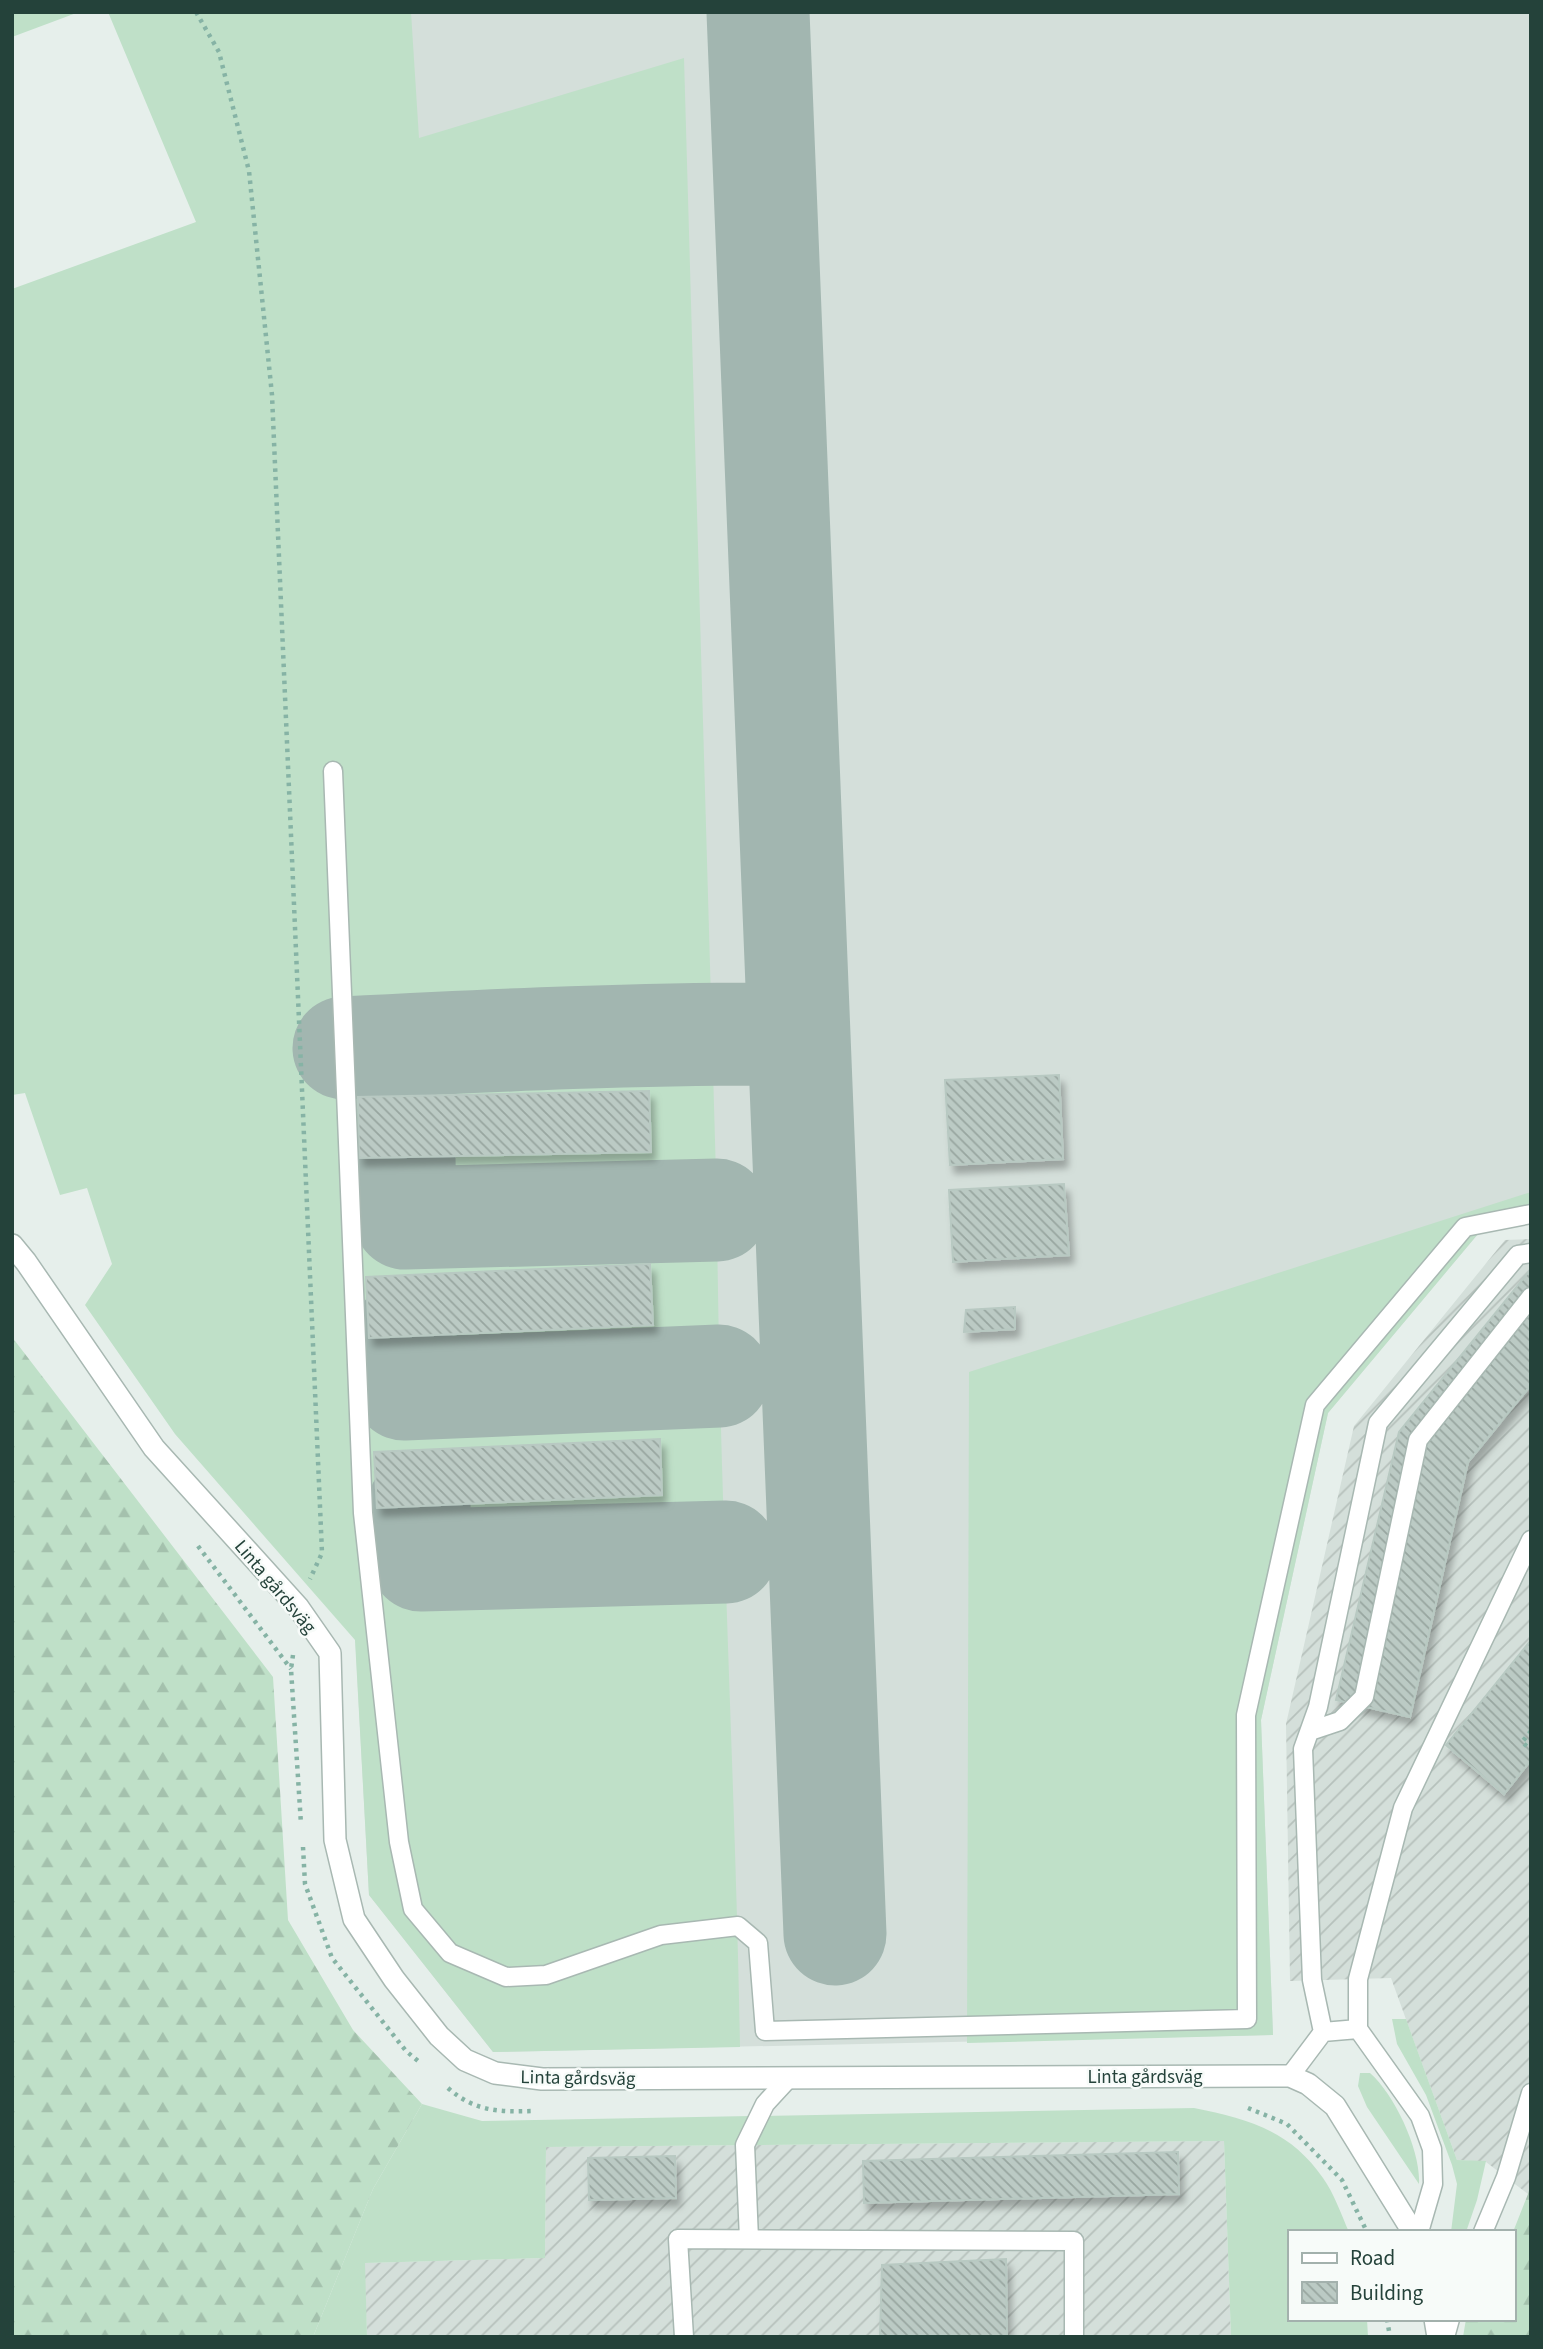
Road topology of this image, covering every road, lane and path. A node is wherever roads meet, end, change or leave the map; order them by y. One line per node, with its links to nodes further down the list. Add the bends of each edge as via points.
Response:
1 (196, 12): 8 (path, via 219,52 249,171 272,396 322,1553)
2 (333, 771): 3 (lane, via 363,1513 399,1842 414,1909 450,1953 506,1977 546,1975 661,1935 737,1926 758,1943 765,2031 1247,2019 1245,1715 1315,1405 1465,1227)
3 (1531, 1214)
4 (12, 1245): 8 (street, Linta gårdsväg, via 154,1448)
5 (1531, 1253): 9 (lane, via 1518,1255 1378,1423)
6 (1531, 1297): 9 (lane, via 1418,1440 1364,1697 1340,1721)
7 (1531, 1540): 14 (lane, via 1402,1808 1358,1979)
8 (298, 1607): 12 (path, via 291,1669); 18 (street, Linta gårdsväg, via 330,1653 335,1840 354,1919 439,2036 465,2060 507,2075 542,2079)
9 (1310, 1731): 15 (lane, via 1303,1749 1312,1980)
10 (1531, 1731): 11 (path, via 1522,1742)
11 (1531, 1750)
12 (302, 1830)
13 (303, 1844): 16 (path, via 305,1884 332,1958 406,2051)
14 (1358, 2029): 15 (lane); 25 (lane, via 1420,2116 1432,2149 1433,2183)
15 (1323, 2032): 17 (lane)
16 (425, 2068)
17 (1290, 2076): 18 (street, Linta gårdsväg); 24 (street, via 1335,2106)
18 (789, 2078): 27 (lane, via 765,2104 745,2145)
19 (444, 2084): 22 (path, via 463,2101 494,2111)
20 (1531, 2093): 26 (lane, via 1506,2177)
21 (1244, 2106): 23 (path, via 1287,2124 1342,2180)
22 (545, 2111)
23 (1366, 2230)
24 (1412, 2230)
25 (1420, 2230)
26 (1484, 2230)
27 (749, 2239): 28 (lane, via 678,2239); 29 (lane, via 1074,2241)
28 (684, 2337)
29 (1074, 2337)

